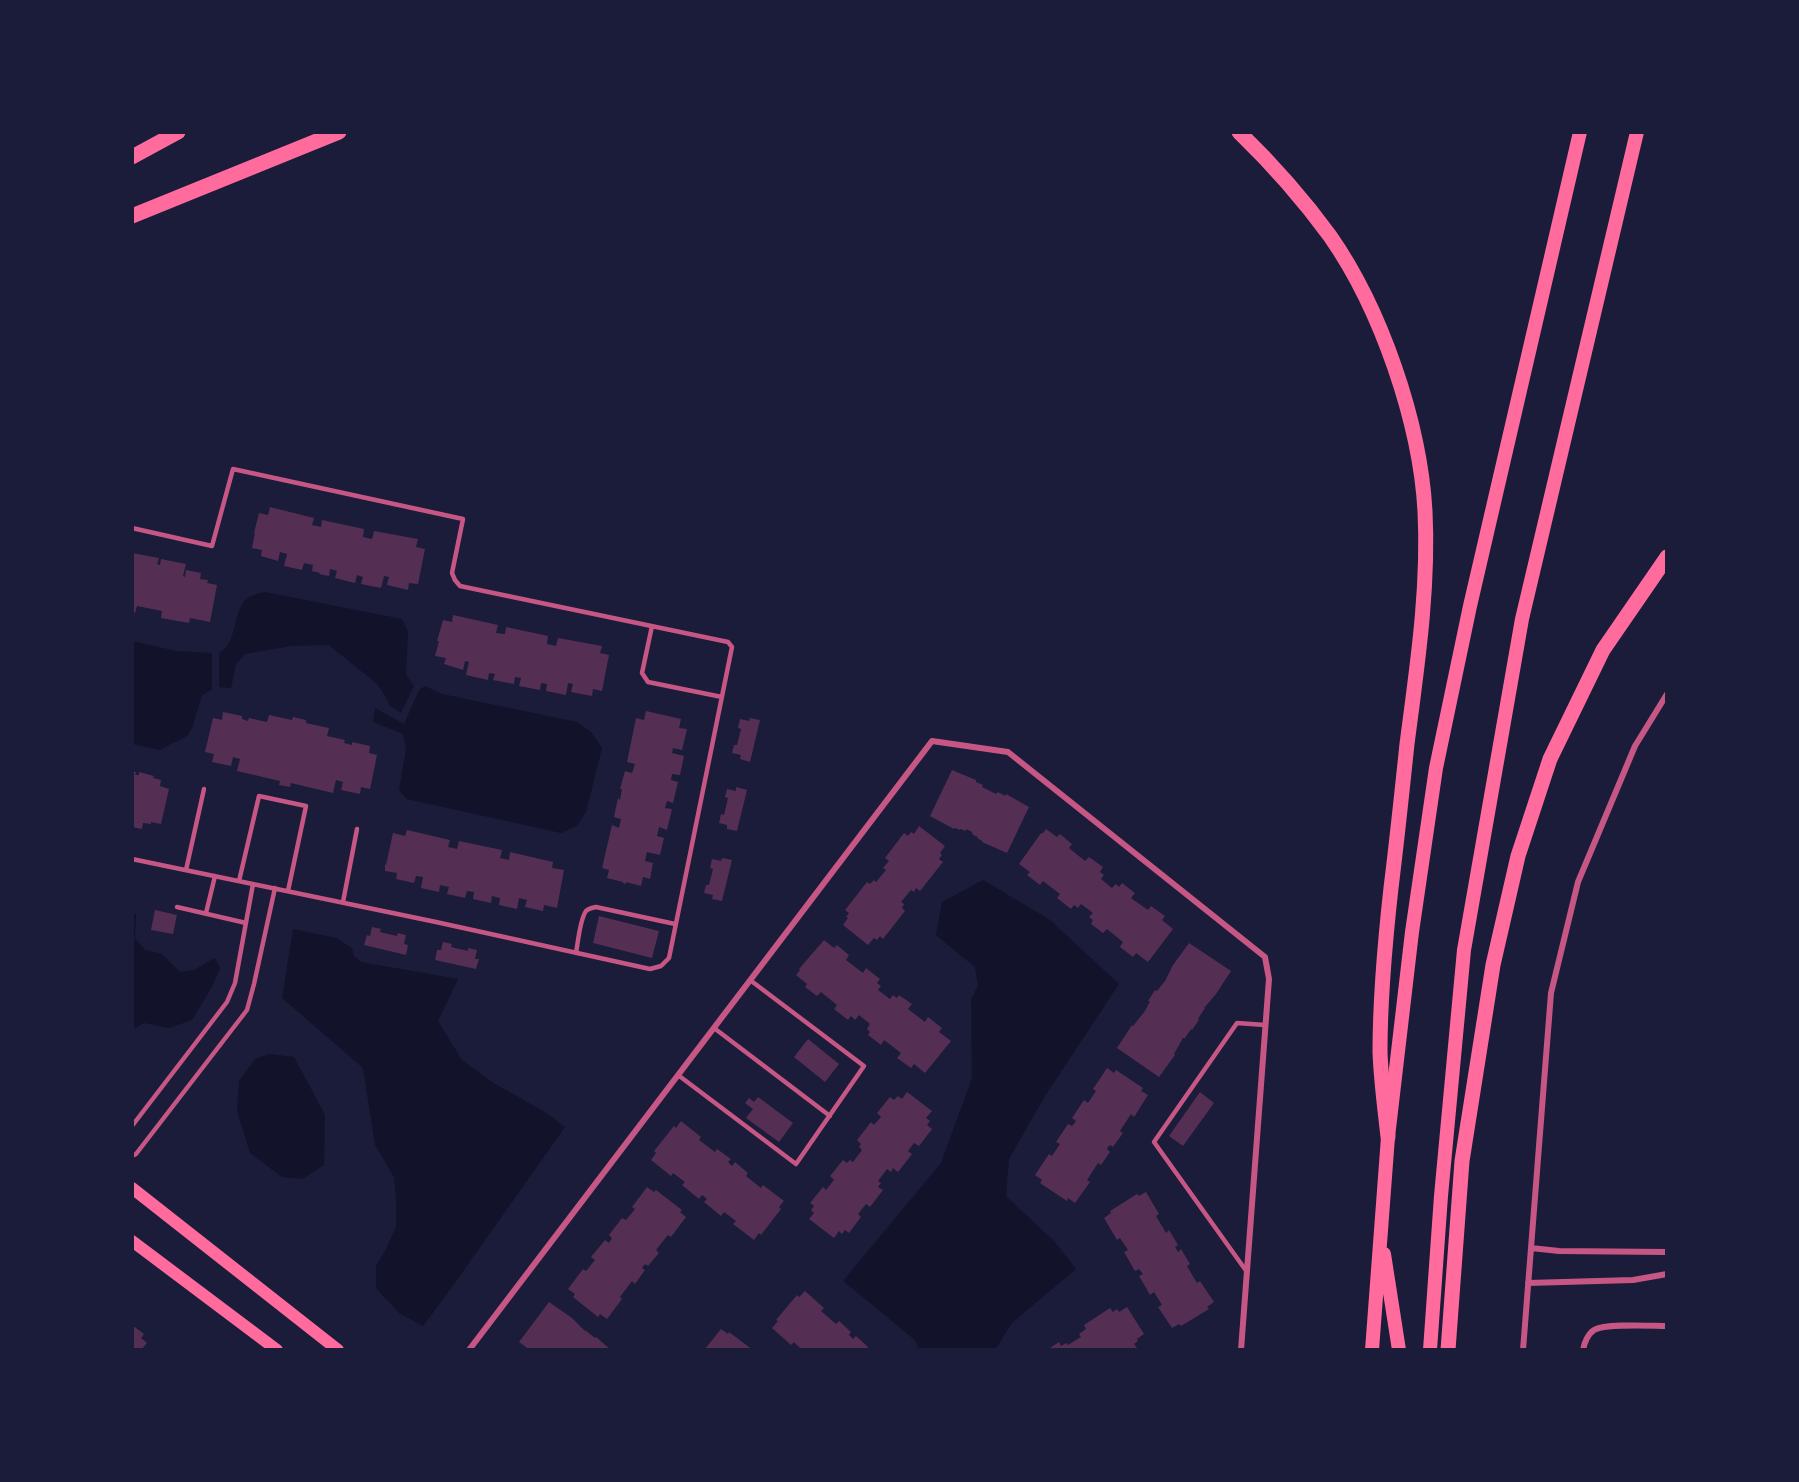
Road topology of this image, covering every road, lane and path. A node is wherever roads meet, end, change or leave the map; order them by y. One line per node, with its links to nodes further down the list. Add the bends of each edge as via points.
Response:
1 (178, 132): 6 (highway)
2 (339, 132): 7 (highway)
3 (1239, 132): 34 (highway, via 1299,196 1331,238 1360,287 1399,380 1417,449 1425,510 1425,595 1383,968 1380,1054)
4 (1580, 132): 34 (main road, via 1436,768)
5 (1637, 132): 51 (main road, via 1522,619 1464,950)
6 (132, 157)
7 (132, 216)
8 (132, 528): 10 (lane, via 212,546 233,469 464,519 452,573 460,586)
9 (1667, 557): 52 (highway, via 1603,650 1550,759 1518,856 1493,965 1462,1161)
10 (652, 626): 12 (lane, via 642,673 648,682); 12 (lane, via 728,642 732,647)
11 (1667, 694): 39 (street, via 1635,746 1578,882 1551,993)
12 (722, 697): 26 (lane)
13 (204, 789): 16 (lane)
14 (357, 829): 22 (lane)
15 (132, 859): 16 (lane)
16 (186, 870): 17 (lane)
17 (215, 876): 18 (lane); 24 (lane)
18 (239, 881): 19 (lane); 21 (lane, via 259,796 306,806)
19 (253, 884): 20 (lane); 25 (lane)
20 (274, 888): 21 (lane); 35 (lane, via 247,1010)
21 (288, 891): 22 (lane)
22 (343, 902): 27 (lane)
23 (177, 907): 24 (lane)
24 (206, 913): 25 (lane)
25 (246, 923): 33 (lane, via 235,983 227,1002)
26 (675, 924): 27 (lane, via 669,958 661,966 650,969); 27 (lane, via 591,908 583,918)
27 (576, 952)
28 (750, 980): 29 (street, via 932,741 1008,752 1265,957 1269,979); 30 (street); 32 (lane, via 864,1066)
29 (1265, 1025): 41 (street); 41 (lane, via 1237,1023 1154,1142)
30 (714, 1028): 31 (street); 32 (lane)
31 (678, 1075): 32 (lane, via 796,1164); 47 (street)
32 (830, 1116)
33 (132, 1126)
34 (1388, 1137): 37 (main road)
35 (132, 1156)
36 (132, 1188): 46 (main road)
37 (1381, 1231): 49 (main road); 50 (main road)
38 (132, 1241): 45 (main road)
39 (1531, 1248): 40 (street); 43 (street)
40 (1667, 1252)
41 (1247, 1272): 48 (street)
42 (1667, 1274): 43 (street, via 1633,1280)
43 (1528, 1283): 53 (street)
44 (1667, 1326): 54 (street, via 1603,1327 1593,1330)
45 (277, 1350)
46 (338, 1350)
47 (469, 1350)
48 (1241, 1350)
49 (1372, 1350)
50 (1399, 1350)
51 (1430, 1350)
52 (1448, 1350)
53 (1523, 1350)
54 (1583, 1350)

